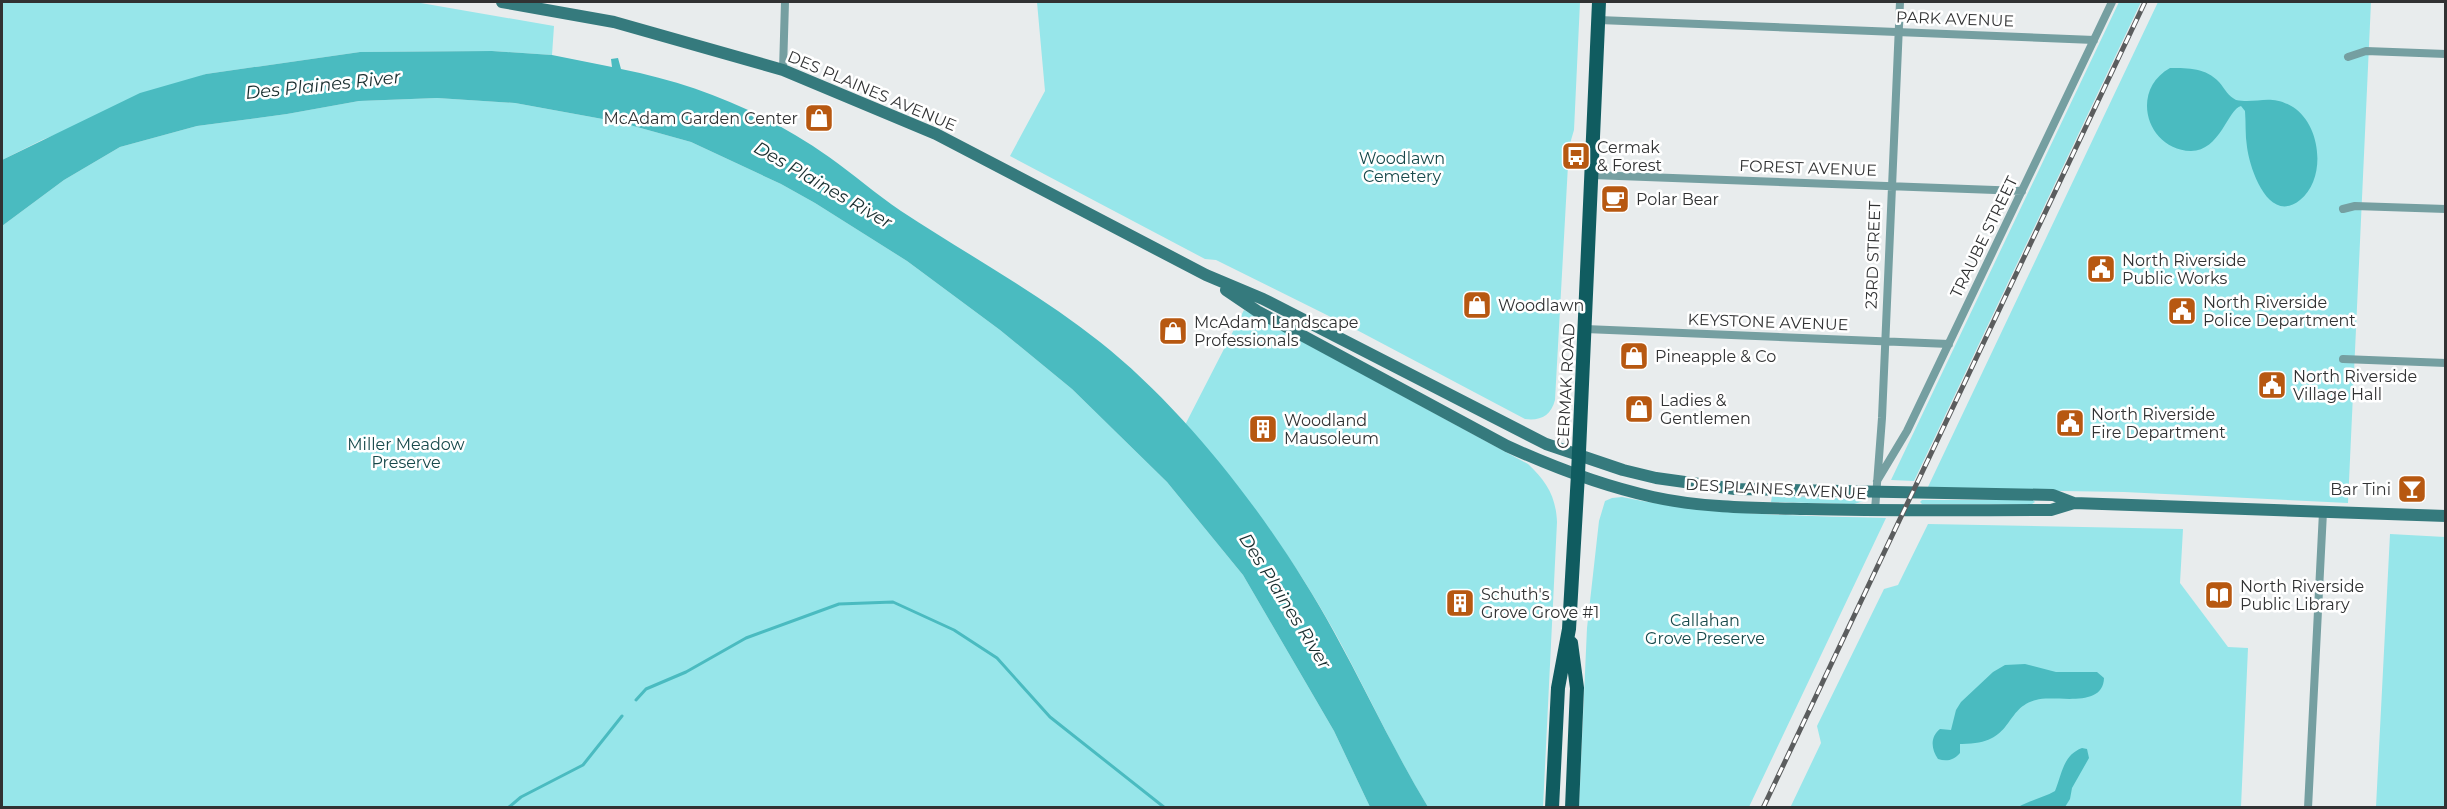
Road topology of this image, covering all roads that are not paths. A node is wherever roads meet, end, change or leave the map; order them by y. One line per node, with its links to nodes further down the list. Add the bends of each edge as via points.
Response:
1 (502, 2): 11 (main road, DES PLAINES AVENUE, via 614,22)
2 (785, 2): 11 (street)
3 (1599, 2): 6 (main road, CERMAK ROAD)
4 (1900, 2): 7 (street, 23RD STREET)
5 (2112, 2): 8 (street, TRAUBE STREET)
6 (1599, 20): 7 (street, PARK AVENUE); 12 (main road, CERMAK ROAD)
7 (1898, 32): 8 (street, PARK AVENUE); 13 (street, 23RD STREET)
8 (2094, 40): 14 (street, TRAUBE STREET)
9 (2445, 54): 10 (street, via 2366,51)
10 (2348, 57)
11 (783, 70): 17 (main road, DES PLAINES AVENUE, via 936,134)
12 (1592, 175): 13 (street, FOREST AVENUE); 18 (main road, CERMAK ROAD)
13 (1891, 186): 14 (street, FOREST AVENUE); 19 (street, 23RD STREET)
14 (2022, 191): 20 (street, TRAUBE STREET)
15 (2343, 209): 16 (street)
16 (2445, 209)
17 (1206, 275): 23 (main road, DES PLAINES AVENUE, via 1263,299 1527,436); 24 (main road, DES PLAINES AVENUE, via 1257,311 1420,400 1507,446)
18 (1585, 329): 19 (street, KEYSTONE AVENUE); 23 (main road, CERMAK ROAD)
19 (1885, 342): 20 (street, KEYSTONE AVENUE); 25 (street, 23RD STREET)
20 (1949, 344): 25 (street, TRAUBE STREET)
21 (2343, 359): 22 (street)
22 (2445, 363)
23 (1579, 455): 24 (main road, CERMAK ROAD); 25 (main road, DES PLAINES AVENUE, via 1623,470 1735,489)
24 (1578, 474): 27 (main road, DES PLAINES AVENUE, via 1655,498 1709,505); 30 (main road, CERMAK ROAD)
25 (1876, 487): 26 (main road, DES PLAINES AVENUE, via 2053,495); 27 (street, 23RD STREET)
26 (2074, 503): 27 (main road, DES PLAINES AVENUE, via 2051,510); 28 (main road, DES PLAINES AVENUE)
27 (1875, 510)
28 (2323, 512): 29 (main road, DES PLAINES AVENUE); 33 (street)
29 (2445, 516)
30 (1569, 629): 31 (main road, CERMAK ROAD, via 1558,688); 32 (main road, CERMAK ROAD, via 1577,688)
31 (1552, 807)
32 (1572, 807)
33 (2308, 807)

